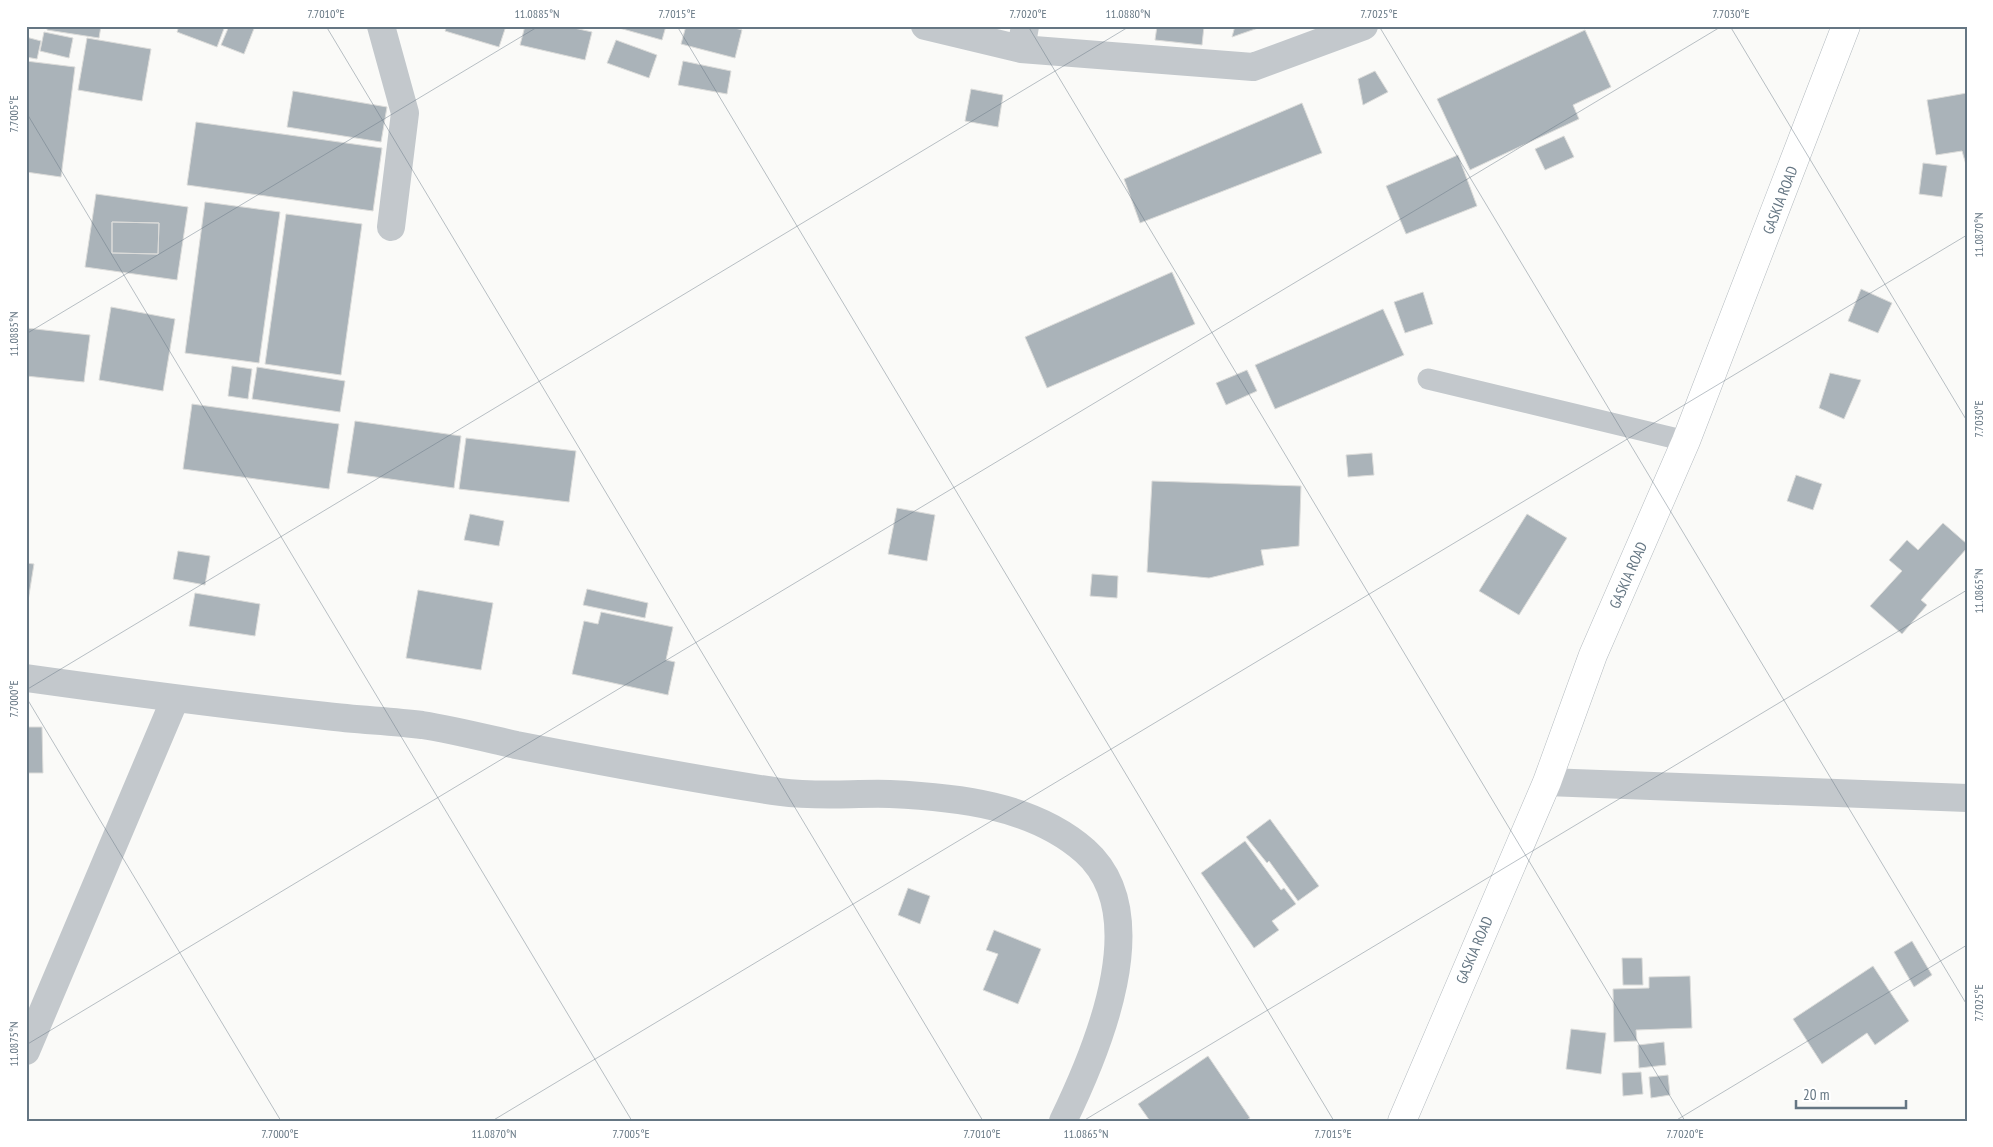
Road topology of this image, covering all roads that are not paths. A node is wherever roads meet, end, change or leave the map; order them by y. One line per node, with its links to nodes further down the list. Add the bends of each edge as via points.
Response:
1 (381, 26): 6 (street, via 405,112)
2 (925, 26): 5 (street)
3 (1364, 26): 5 (street, via 1253,66)
4 (1846, 26): 8 (main road, GASKIA ROAD)
5 (1023, 38)
6 (391, 227)
7 (1428, 379): 8 (lane)
8 (1686, 441): 11 (main road, GASKIA ROAD, via 1593,655)
9 (26, 678): 10 (street)
10 (175, 699): 13 (street); 14 (street, via 423,726 786,793 938,798 985,806 1047,826 1085,851 1103,873 1114,897 1117,918 1117,961 1108,1006)
11 (1547, 782): 12 (street); 15 (main road, GASKIA ROAD)
12 (1967, 798)
13 (26, 1051)
14 (1063, 1121)
15 (1402, 1121)

